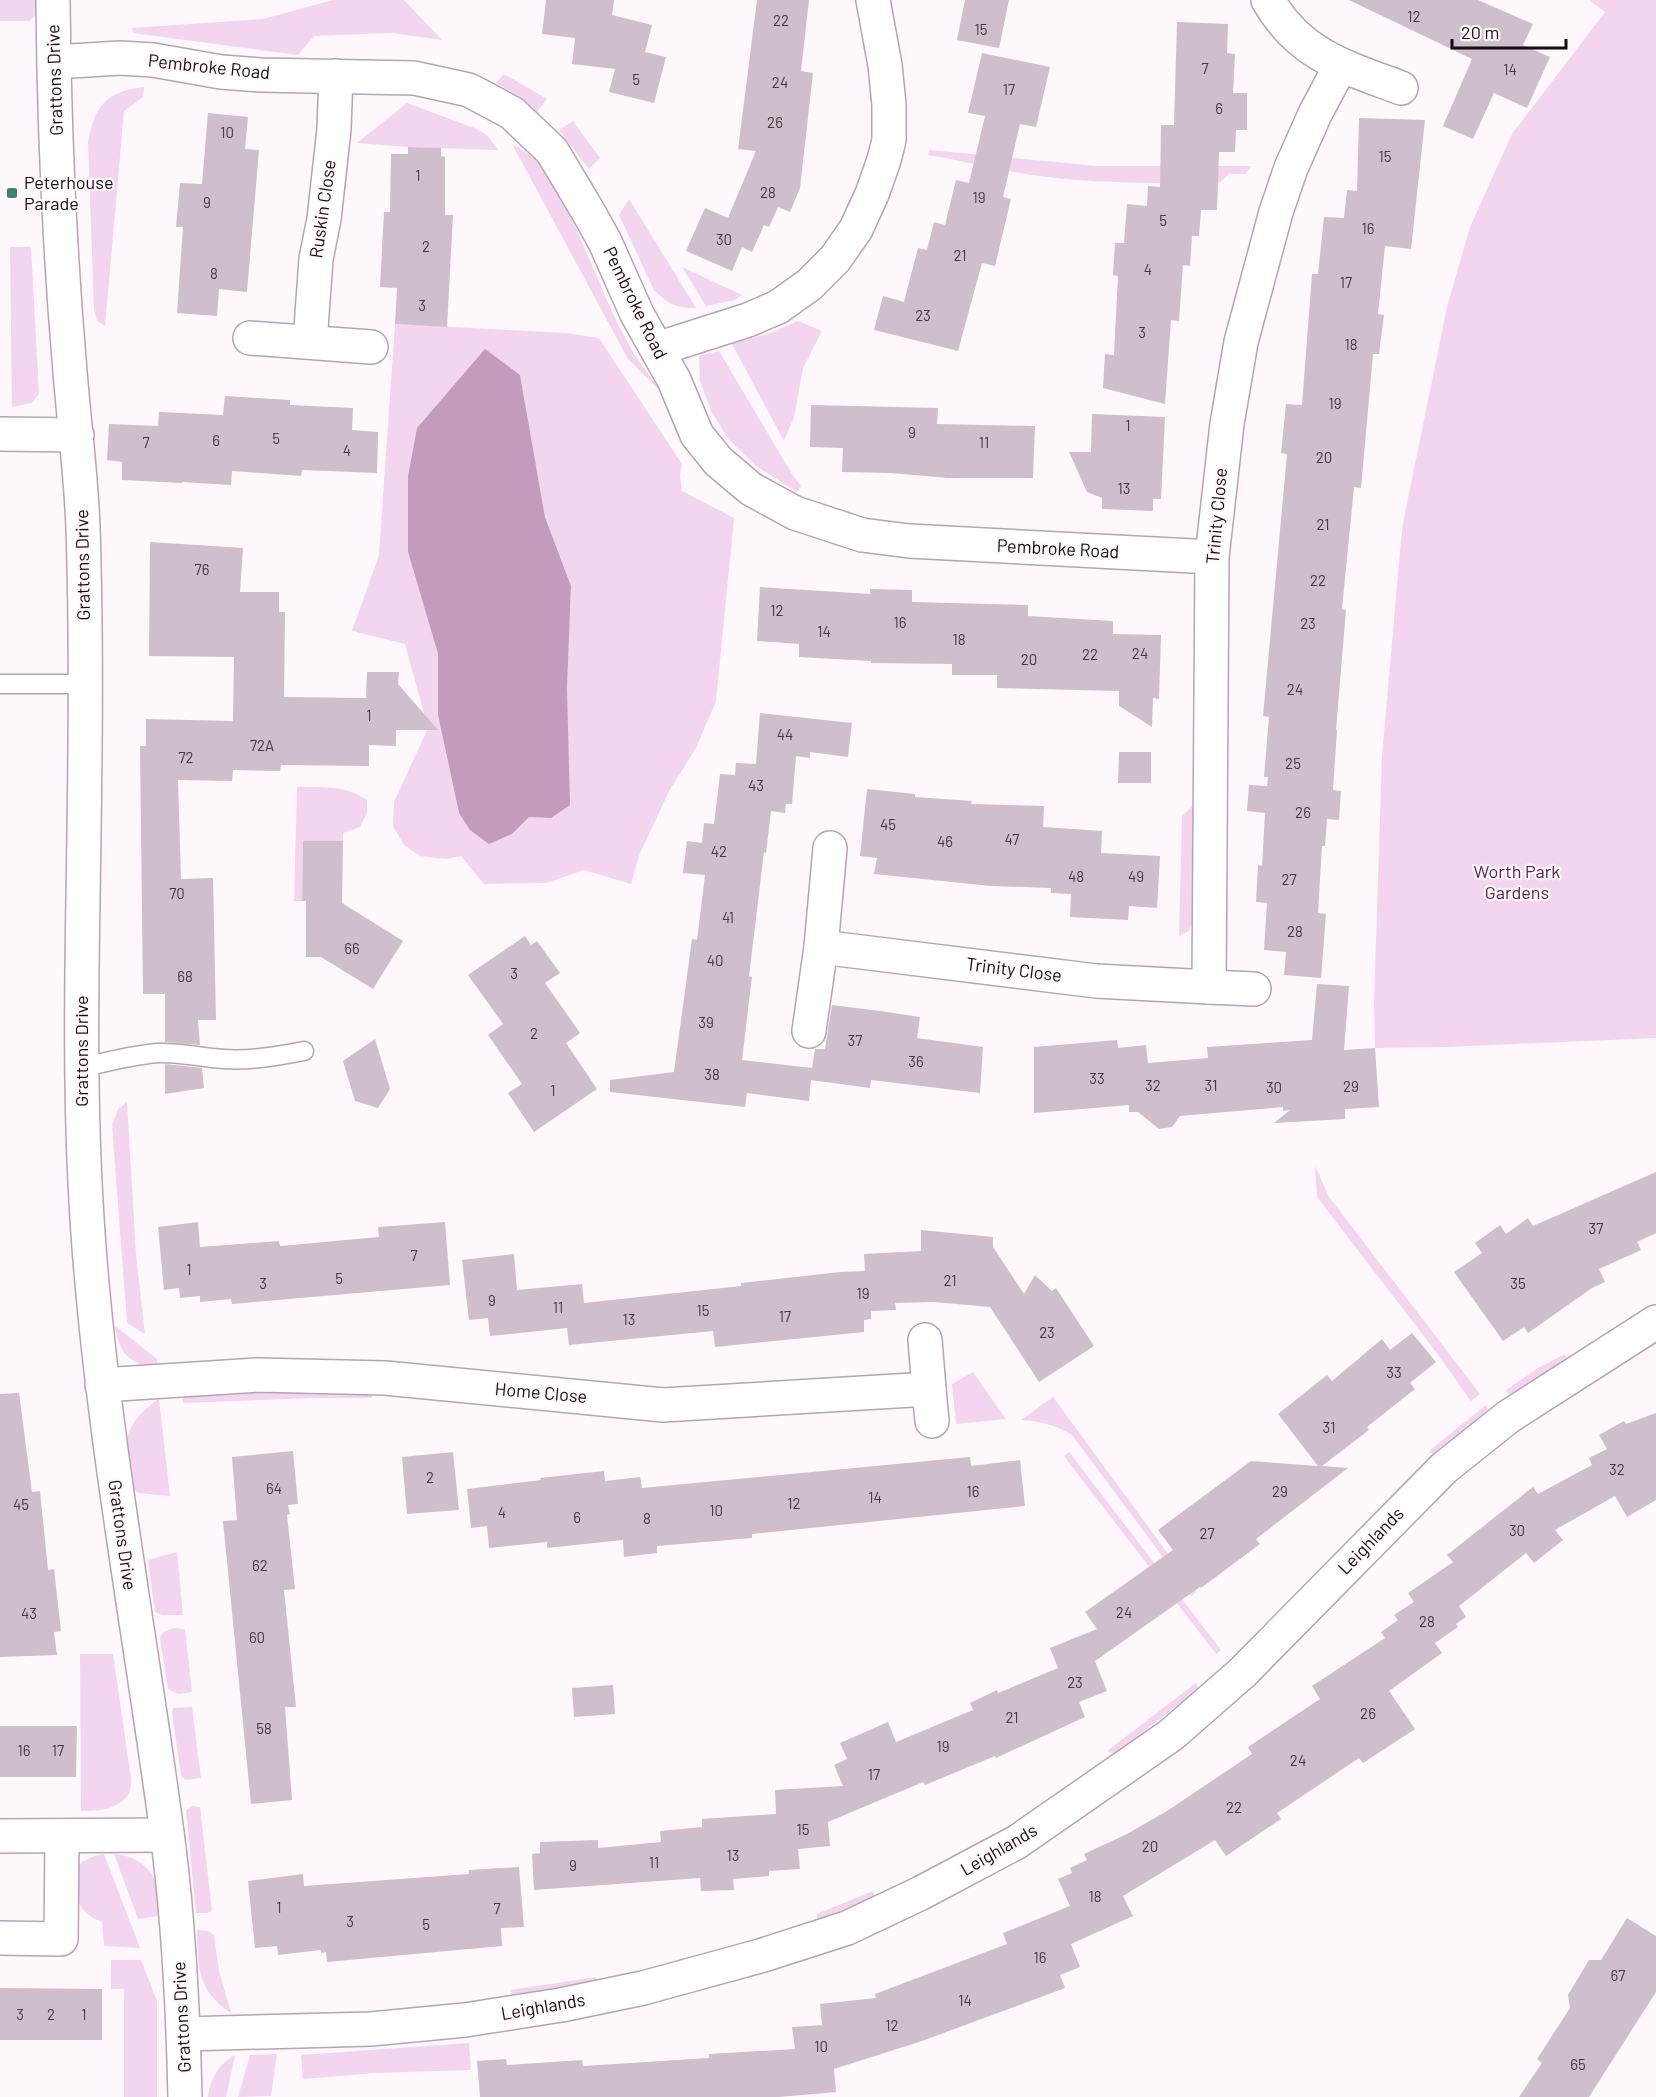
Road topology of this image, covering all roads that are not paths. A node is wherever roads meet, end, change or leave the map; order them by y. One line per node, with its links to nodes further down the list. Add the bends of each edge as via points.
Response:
1 (53, 0): 4 (street, Grattons Drive)
2 (873, 0): 11 (street, via 885,65 889,140 856,229 835,259 809,285 778,307)
3 (1268, 0): 5 (street, via 1292,33 1317,53)
4 (55, 62): 6 (street, Pembroke Road, via 120,58 231,73); 13 (street, Grattons Drive, via 62,255)
5 (1341, 65): 7 (street); 14 (street, Trinity Close, via 1291,168 1251,302 1227,424)
6 (336, 76): 9 (street, Ruskin Close, via 334,129 316,259); 11 (street, Pembroke Road, via 414,78 469,90 512,113 552,151 590,213)
7 (1401, 88)
8 (250, 338): 9 (street)
9 (310, 342): 10 (street)
10 (371, 347)
11 (657, 349): 14 (street, Pembroke Road, via 697,435 717,461 751,489 795,513 862,535 909,541)
12 (0, 434): 13 (street)
13 (77, 435): 16 (street, Grattons Drive, via 83,527)
14 (1212, 557): 19 (street, Trinity Close)
15 (0, 684): 16 (lane)
16 (85, 684): 23 (street, Grattons Drive)
17 (830, 848): 18 (street)
18 (821, 946): 19 (street, Trinity Close, via 1096,981); 21 (street)
19 (1209, 987): 20 (street, Trinity Close)
20 (1254, 989)
21 (809, 1031)
22 (304, 1050): 23 (lane, via 273,1058 239,1059 157,1053)
23 (81, 1068): 26 (street, Grattons Drive, via 88,1237)
24 (1656, 1323): 31 (street, Leighlands, via 1508,1417 1444,1468 1242,1673 1171,1735 1017,1842 910,1898 847,1928 760,1956 643,1988 561,2005 371,2029)
25 (925, 1340): 26 (street, Home Close, via 931,1405 663,1405 385,1378 258,1375)
26 (102, 1385): 27 (street, Grattons Drive)
27 (167, 1835): 29 (street); 31 (street, Grattons Drive)
28 (0, 1836): 29 (street)
29 (62, 1837): 30 (street, via 61,1939)
30 (0, 1938)
31 (183, 2034): 32 (street, Grattons Drive)
32 (185, 2097)

